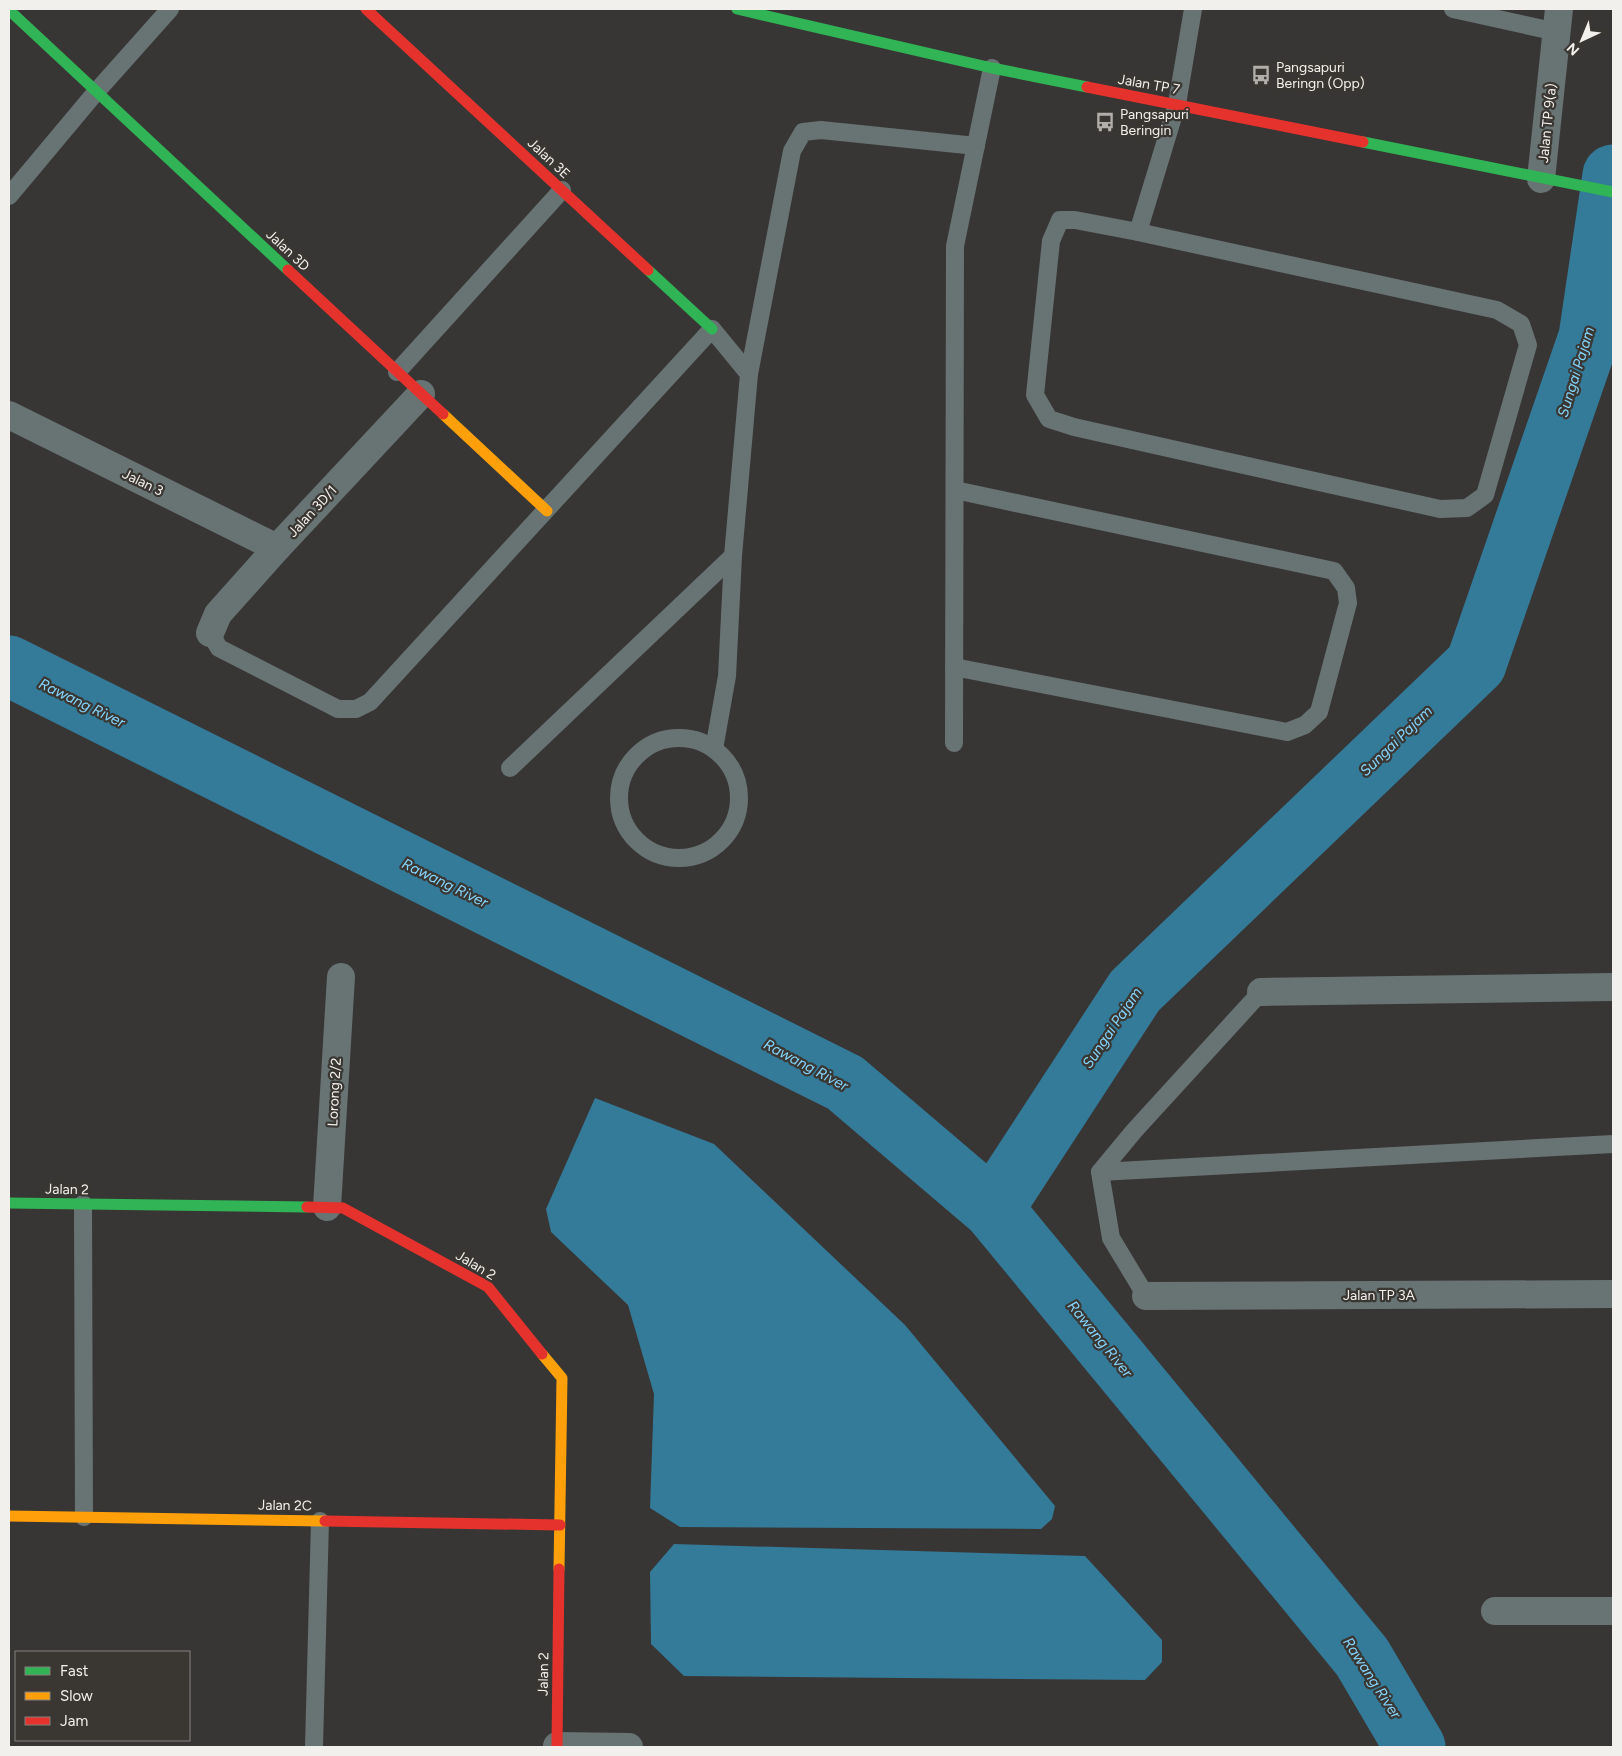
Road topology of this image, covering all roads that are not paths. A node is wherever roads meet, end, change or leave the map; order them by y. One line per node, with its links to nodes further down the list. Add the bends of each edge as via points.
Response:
1 (170, 9): 9 (lane)
2 (366, 9): 13 (street, Jalan 3E)
3 (737, 9): 8 (street, Jalan TP 7)
4 (1193, 9): 10 (lane)
5 (1453, 9): 7 (lane)
6 (9, 11): 9 (street, Jalan 3D)
7 (1558, 20): 12 (street, Jalan TP 9(a))
8 (992, 68): 10 (street, Jalan TP 7); 11 (lane)
9 (96, 92): 15 (lane); 18 (street, Jalan 3D)
10 (1177, 104): 12 (street, Jalan TP 7); 16 (lane)
11 (976, 146): 19 (lane, via 821,130 803,132 792,151); 22 (lane, via 956,246)
12 (1549, 180): 14 (street, Jalan TP 7)
13 (562, 190): 17 (street, Jalan 3E); 18 (lane)
14 (1613, 192)
15 (9, 196)
16 (1138, 232): 16 (lane, via 1060,220 1050,241 1035,395 1049,419 1440,509 1467,508 1485,495 1528,345 1521,324 1497,310)
17 (712, 329): 19 (lane); 23 (lane)
18 (397, 372): 20 (street, Jalan 3D)
19 (749, 374): 25 (lane)
20 (421, 394): 23 (street, Jalan 3D); 24 (street, Jalan 3D/1)
21 (9, 415): 24 (street, Jalan 3)
22 (955, 490): 27 (lane); 27 (lane, via 1334,571 1346,588 1348,603 1320,712 1304,725 1287,732)
23 (546, 511): 26 (lane, via 370,702 356,709 338,709 219,648)
24 (277, 548): 26 (street, Jalan 3D/1, via 218,614)
25 (733, 556): 29 (lane, via 727,676); 30 (lane)
26 (210, 633)
27 (954, 668): 28 (lane)
28 (954, 743)
29 (714, 749): 29 (lane, via 727,761 735,776 739,793 733,826 709,851 693,857 676,859 644,847 631,835 623,820 619,786 625,770 635,756 665,739 699,741)
30 (510, 768)
31 (341, 977): 38 (street, Lorong 2/2)
32 (1613, 987): 33 (street)
33 (1262, 992): 35 (lane)
34 (1613, 1144): 35 (lane)
35 (1100, 1172): 40 (lane, via 1111,1238)
36 (9, 1203): 37 (street, Jalan 2)
37 (83, 1204): 38 (street, Jalan 2); 42 (lane)
38 (327, 1207): 44 (street, Jalan 2, via 343,1208 488,1287 562,1378)
39 (1613, 1294): 40 (street, Jalan TP 3A)
40 (1146, 1296)
41 (9, 1516): 42 (street, Jalan 2C)
42 (84, 1517): 43 (street, Jalan 2C)
43 (320, 1521): 44 (street, Jalan 2C); 47 (lane)
44 (560, 1525): 48 (street, Jalan 2)
45 (1495, 1611): 46 (street)
46 (1613, 1611)
47 (314, 1747)
48 (557, 1747): 49 (street)
49 (629, 1747)

